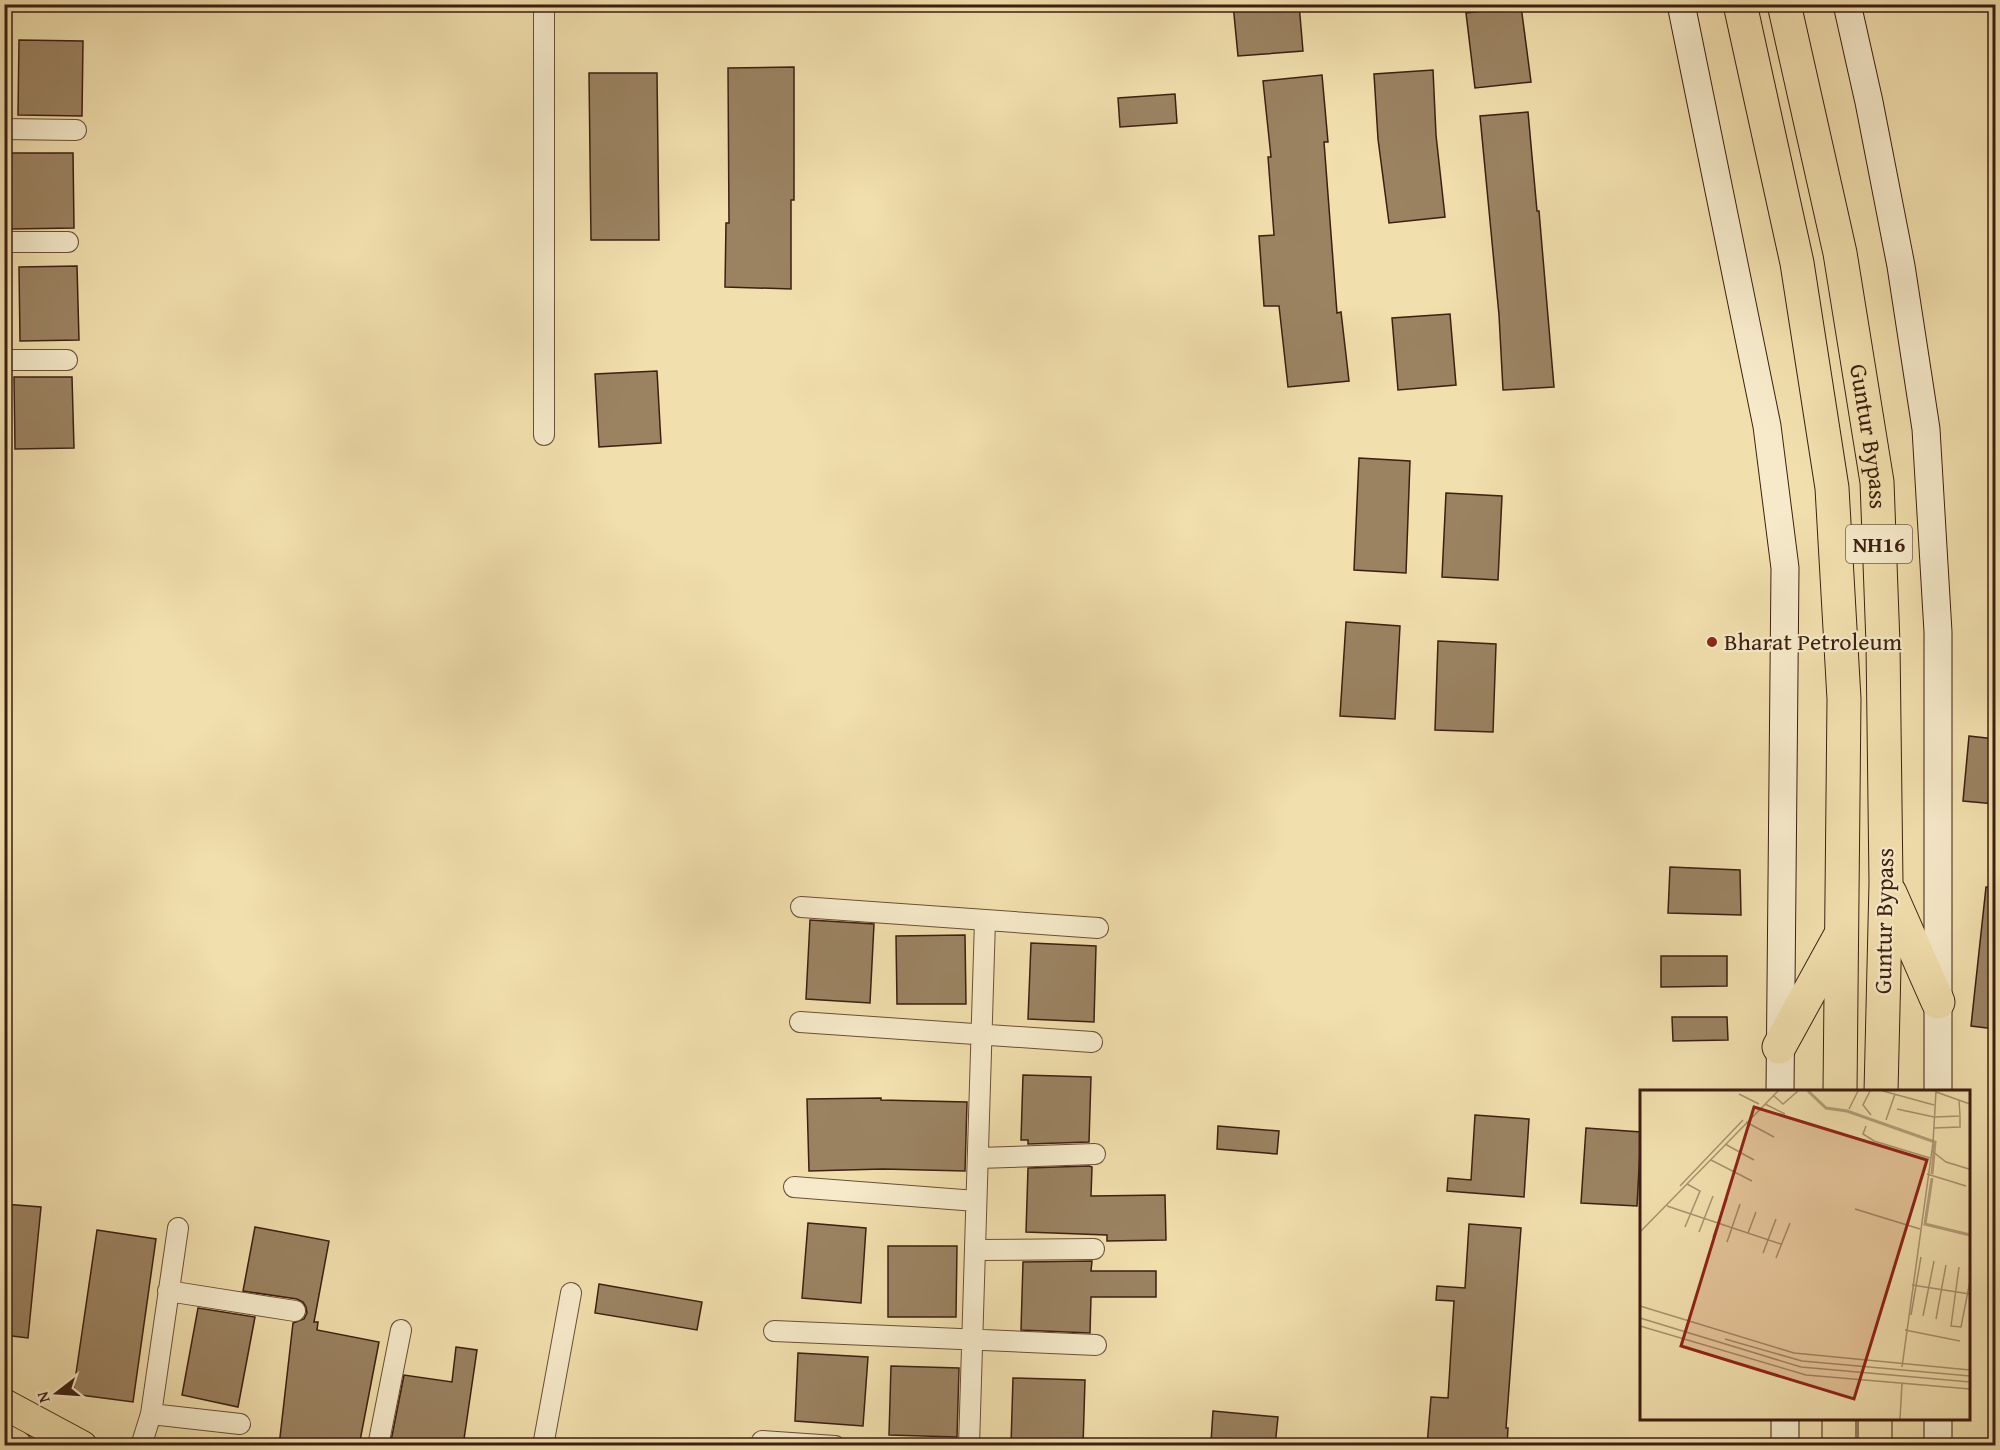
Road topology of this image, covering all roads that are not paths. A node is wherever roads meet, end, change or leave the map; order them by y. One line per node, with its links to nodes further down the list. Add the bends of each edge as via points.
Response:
1 (544, 4): 12 (street)
2 (1681, 4): 22 (street, via 1767,426 1785,568)
3 (1740, 4): 17 (highway, Guntur Bypass / NH16, via 1797,262 1832,488 1844,699)
4 (1784, 4): 13 (highway, Guntur Bypass / NH16, via 1839,253 1877,482)
5 (1846, 4): 18 (street, via 1901,266 1926,429 1938,632)
6 (4, 129): 7 (street)
7 (76, 130)
8 (4, 242): 9 (street)
9 (68, 242)
10 (4, 360): 11 (street)
11 (67, 360)
12 (544, 435)
13 (1886, 883): 18 (highway); 25 (highway, Guntur Bypass / NH16)
14 (801, 907): 15 (street)
15 (986, 920): 16 (street); 20 (street)
16 (1098, 928)
17 (1841, 936): 22 (highway); 24 (highway, Guntur Bypass / NH16)
18 (1938, 1002): 26 (street)
19 (800, 1022): 20 (street)
20 (982, 1034): 21 (street); 28 (street)
21 (1092, 1042)
22 (1779, 1047): 23 (street)
23 (1780, 1090)
24 (1840, 1090)
25 (1881, 1090)
26 (1938, 1090)
27 (1095, 1154): 28 (street)
28 (978, 1158): 30 (street)
29 (795, 1187): 30 (street)
30 (976, 1202): 33 (street)
31 (178, 1228): 34 (street)
32 (1094, 1249): 33 (street)
33 (975, 1250): 39 (street)
34 (168, 1292): 36 (street); 42 (street)
35 (571, 1293): 54 (street)
36 (295, 1311)
37 (401, 1330): 53 (street)
38 (774, 1331): 39 (street)
39 (972, 1340): 40 (street); 56 (street)
40 (1096, 1345)
41 (4, 1404): 51 (main road)
42 (151, 1414): 47 (street); 52 (street)
43 (1785, 1420): 57 (street)
44 (1839, 1420): 58 (highway)
45 (1875, 1420): 59 (highway)
46 (1938, 1420): 60 (street)
47 (240, 1424)
48 (4, 1439): 50 (main road)
49 (762, 1441): 55 (street)
50 (16, 1446)
51 (82, 1446)
52 (141, 1446)
53 (378, 1446)
54 (543, 1446)
55 (835, 1446)
56 (969, 1446)
57 (1785, 1446)
58 (1839, 1446)
59 (1875, 1446)
60 (1938, 1446)

